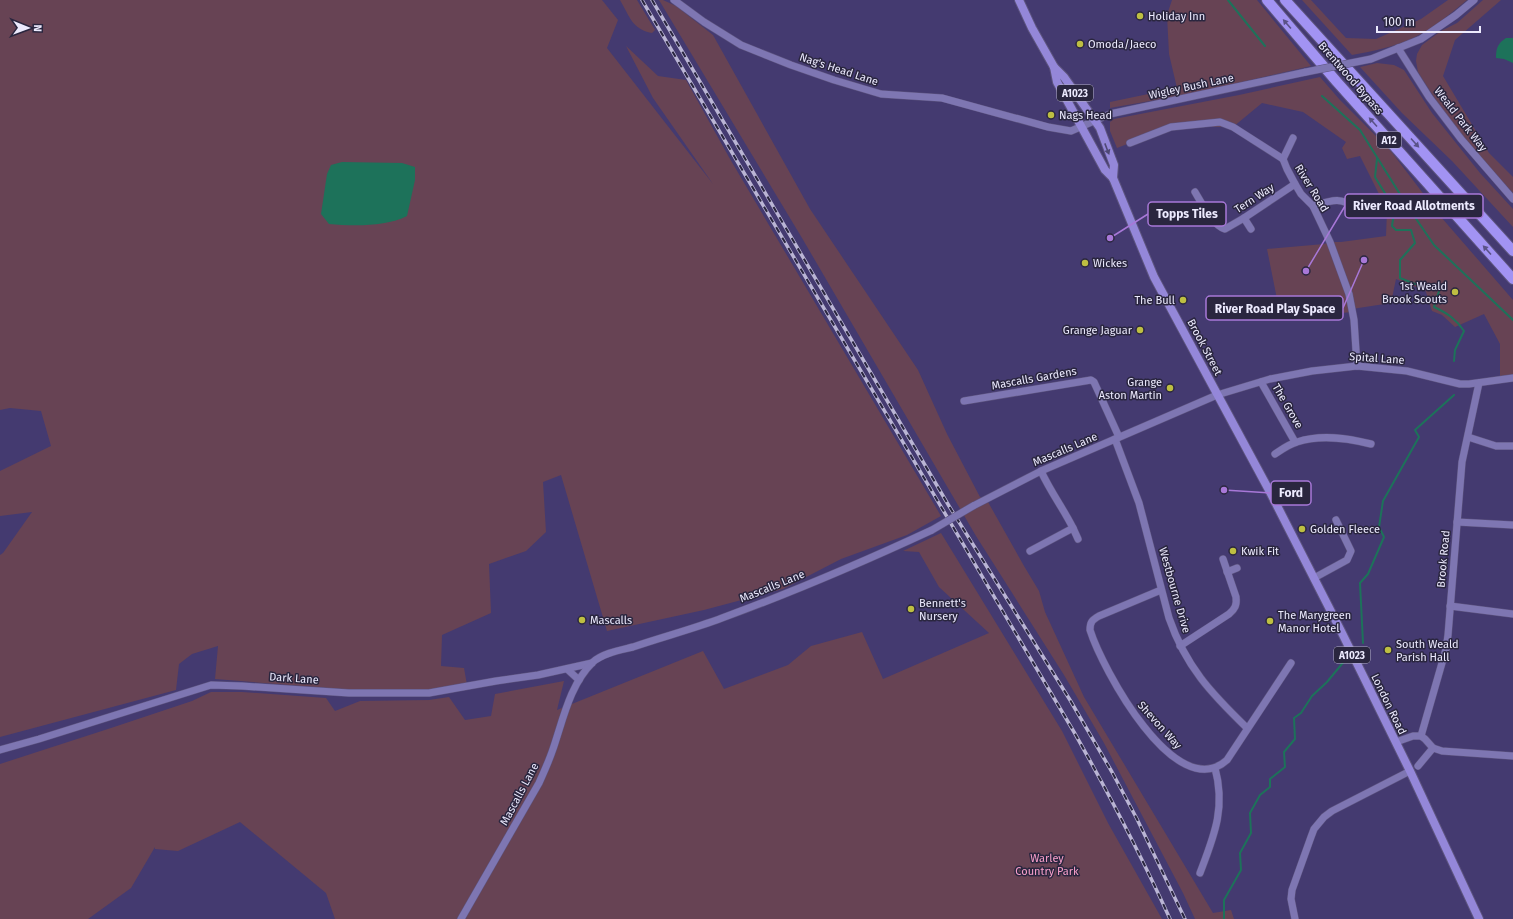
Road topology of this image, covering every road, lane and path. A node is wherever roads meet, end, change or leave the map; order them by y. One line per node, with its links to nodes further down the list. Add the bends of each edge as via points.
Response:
1 (674, 0): 9 (street, Nag's Head Lane, via 741,45 864,90 881,94 942,98 1065,131)
2 (1019, 0): 7 (main road, Brook Street / A1023)
3 (1267, 0): 22 (highway, Brentwood Bypass / A12, one-way to 3)
4 (1285, 0): 21 (highway, Brentwood Bypass / A12, one-way to 21)
5 (1474, 0): 6 (street, via 1421,39)
6 (1398, 48): 8 (street, Wigley Bush Lane, bridge, via 1371,59 1119,112); 16 (street, Weald Park Way, via 1461,139)
7 (1054, 67): 8 (main road, Brook Street / A1023); 9 (main road, Brook Street / A1023, via 1057,82)
8 (1094, 120): 9 (street, Wigley Bush Lane); 13 (main road, Brook Street / A1023, one-way to 13, via 1100,128 1114,165)
9 (1082, 127): 13 (main road, Brook Street / A1023, via 1105,170)
10 (1293, 138): 12 (street, River Road)
11 (1130, 143): 12 (street, via 1171,127 1220,122 1233,127)
12 (1283, 159): 14 (street, River Road, via 1286,170)
13 (1113, 178): 27 (main road, Brook Street / A1023, via 1154,277)
14 (1295, 184): 17 (street, River Road); 19 (street, Tern Way)
15 (1195, 192): 19 (street, Tern Way, via 1220,228 1225,229)
16 (1513, 199)
17 (1313, 206): 18 (street, via 1341,200); 23 (street, River Road, via 1330,242 1349,294 1354,320)
18 (1357, 209)
19 (1244, 218): 20 (street)
20 (1251, 229)
21 (1513, 251)
22 (1513, 279)
23 (1357, 366): 25 (street, Spital Lane, via 1312,371); 26 (street, Spital Lane, via 1407,371 1460,384)
24 (1513, 378): 26 (street, Spital Lane)
25 (1262, 382): 27 (street, Spital Lane); 31 (street, The Grove)
26 (1479, 383): 29 (street, Brook Road)
27 (1217, 394): 30 (street, Mascalls Lane); 45 (main road, London Road / A1023)
28 (964, 401): 30 (street, Mascalls Gardens, via 1091,380)
29 (1468, 437): 33 (street, via 1496,446); 37 (street, Brook Road, via 1462,462)
30 (1117, 438): 35 (street, Mascalls Lane); 46 (street, Westbourne Drive, via 1139,503)
31 (1296, 442): 32 (street, via 1335,437); 34 (street)
32 (1372, 444)
33 (1513, 446)
34 (1275, 454)
35 (1041, 471): 39 (street); 50 (street, Mascalls Lane, bridge, via 1020,480 932,530 860,562 721,618 615,652)
36 (1336, 520): 45 (street, via 1351,551 1347,560)
37 (1458, 522): 38 (street); 47 (street, Brook Road)
38 (1513, 525)
39 (1073, 528): 40 (street); 41 (street)
40 (1078, 539)
41 (1030, 551)
42 (1223, 559): 44 (street)
43 (1237, 568): 44 (street)
44 (1227, 572): 49 (street, via 1236,597 1234,609)
45 (1314, 578): 56 (main road, London Road / A1023)
46 (1161, 590): 49 (street, Westbourne Drive); 61 (street, Shevon Way, via 1093,619 1090,630 1102,660 1122,697 1162,746 1187,765 1209,770)
47 (1450, 606): 48 (street); 55 (street, Brook Road, via 1446,649)
48 (1513, 614)
49 (1180, 646): 54 (street, Westbourne Drive, via 1202,681)
50 (592, 663): 52 (street, Dark Lane); 53 (street, Mascalls Lane)
51 (1291, 663): 54 (street)
52 (567, 669): 53 (street); 58 (street, Dark Lane, via 429,693 349,693 211,685)
53 (579, 680): 64 (street, Mascalls Lane, via 539,783)
54 (1247, 728): 61 (street, via 1227,760)
55 (1421, 736): 56 (street); 57 (street)
56 (1396, 742): 62 (main road, London Road / A1023)
57 (1433, 748): 59 (street, via 1442,751); 60 (street)
58 (0, 750)
59 (1513, 756)
60 (1418, 766)
61 (1215, 768): 63 (street, via 1220,810 1214,836)
62 (1410, 771): 65 (street, via 1332,811 1319,823 1311,837 1292,890); 66 (main road, London Road / A1023)
63 (1200, 873)
64 (461, 919)
65 (1295, 919)
66 (1479, 919)

